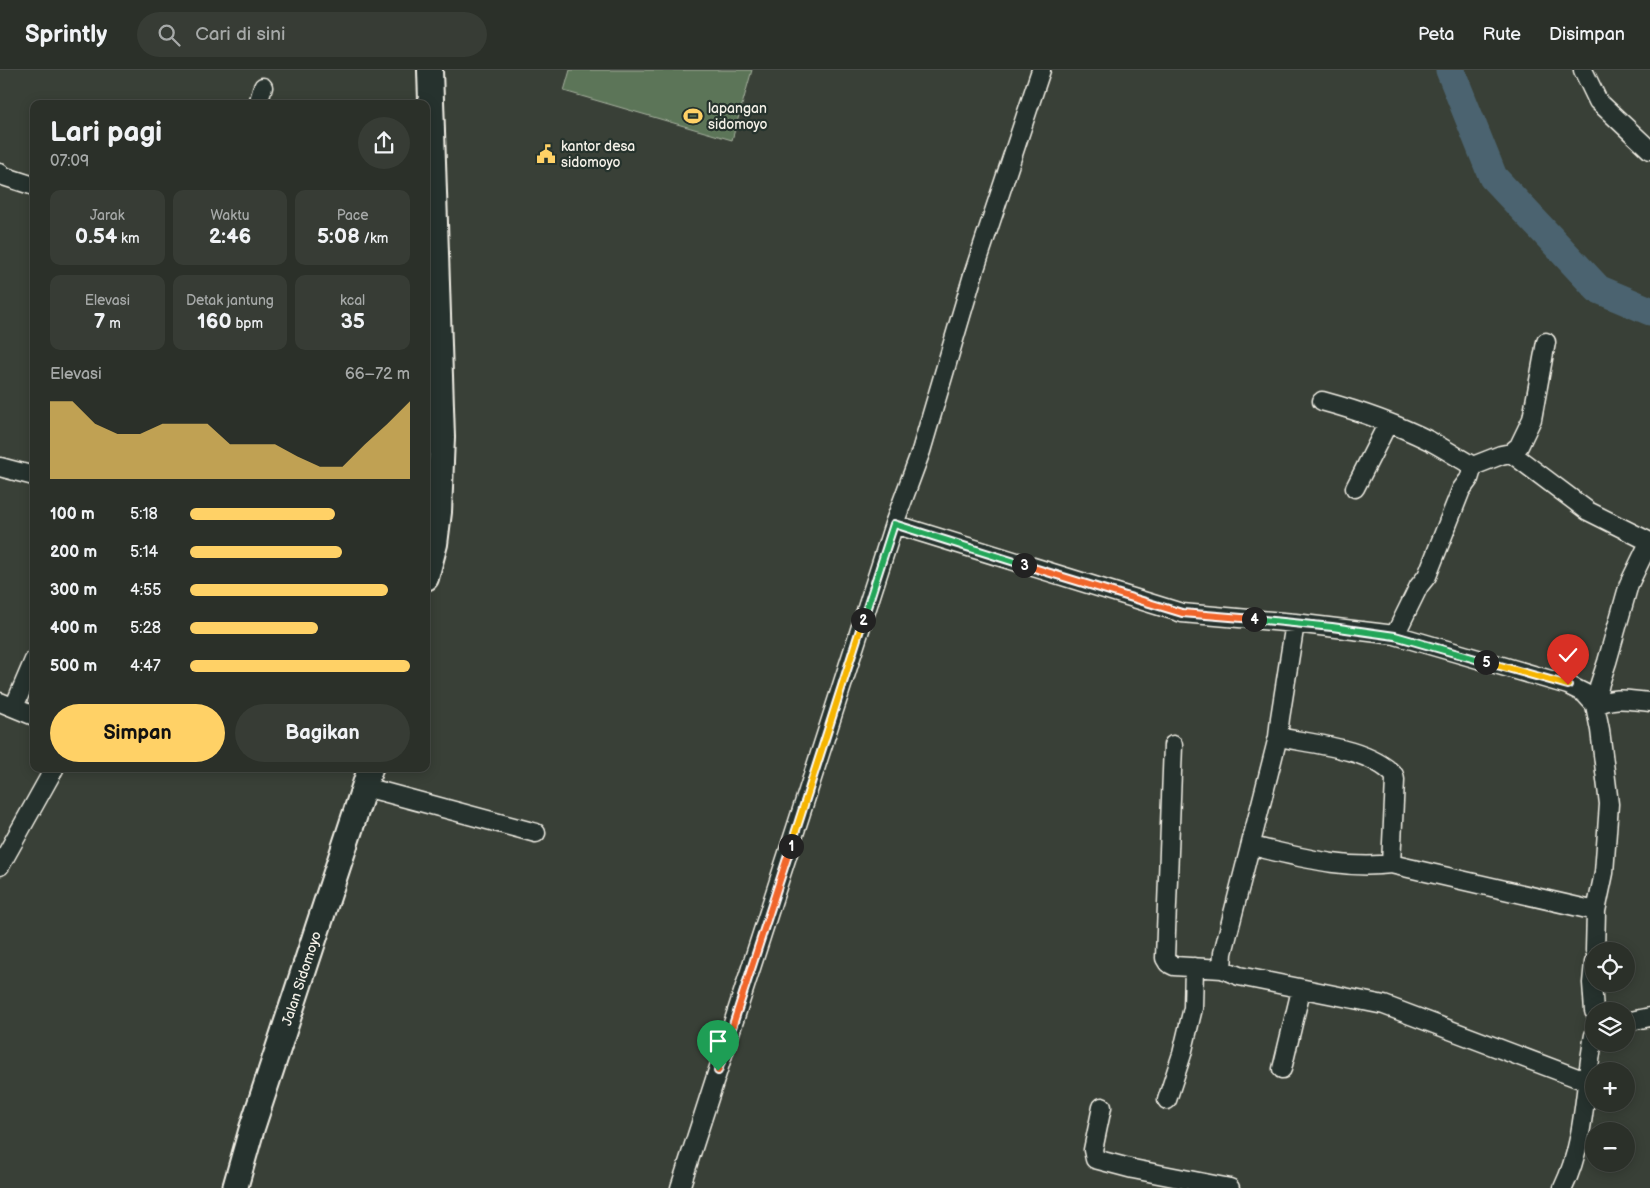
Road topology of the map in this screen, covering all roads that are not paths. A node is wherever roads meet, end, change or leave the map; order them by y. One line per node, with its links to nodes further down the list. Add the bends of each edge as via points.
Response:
1 (430, 70): 7 (main road, via 434,184)
2 (1041, 70): 17 (street, via 973,275 921,451)
3 (1584, 70): 4 (street, via 1598,100)
4 (1650, 150)
5 (1, 177): 6 (street)
6 (30, 185)
7 (431, 304): 9 (main road)
8 (1546, 342): 12 (street, via 1532,419 1519,446)
9 (432, 360): 19 (main road, via 442,436 441,482)
10 (1322, 401): 11 (street)
11 (1388, 423): 13 (street); 16 (street)
12 (1511, 453): 13 (street); 18 (street, via 1588,511)
13 (1473, 466): 21 (street, via 1427,576)
14 (0, 467): 15 (street)
15 (30, 475)
16 (1355, 488)
17 (894, 524): 20 (street, via 1182,613); 48 (street)
18 (1650, 543): 25 (street, via 1628,584)
19 (430, 563)
20 (1295, 623): 21 (street); 27 (street)
21 (1395, 636): 25 (street, via 1568,685 1584,693)
22 (30, 667): 24 (street)
23 (1650, 702): 25 (street, via 1621,698)
24 (7, 705): 26 (street)
25 (1595, 705): 35 (street, via 1609,804 1604,873)
26 (30, 714)
27 (1278, 737): 32 (street); 33 (street, via 1346,750 1374,761 1394,775)
28 (1173, 745): 37 (street, via 1165,958 1174,966)
29 (52, 772): 34 (street)
30 (367, 778): 31 (street); 47 (main road, Jalan Sidomoyo)
31 (536, 832)
32 (1251, 846): 33 (street, via 1356,866); 38 (street, via 1223,953)
33 (1391, 864): 35 (street)
34 (0, 866)
35 (1596, 911): 36 (street)
36 (1594, 942)
37 (1194, 967): 38 (street); 45 (street, via 1193,1008)
38 (1222, 969): 39 (street)
39 (1301, 990): 42 (street); 43 (street, via 1384,1005)
40 (1650, 1017): 41 (street)
41 (1635, 1020)
42 (1282, 1069)
43 (1585, 1081)
44 (1585, 1099): 50 (street, via 1570,1174)
45 (1167, 1100)
46 (1102, 1107): 49 (street, via 1093,1150 1095,1159)
47 (235, 1188)
48 (680, 1188)
49 (1230, 1188)
50 (1563, 1188)

